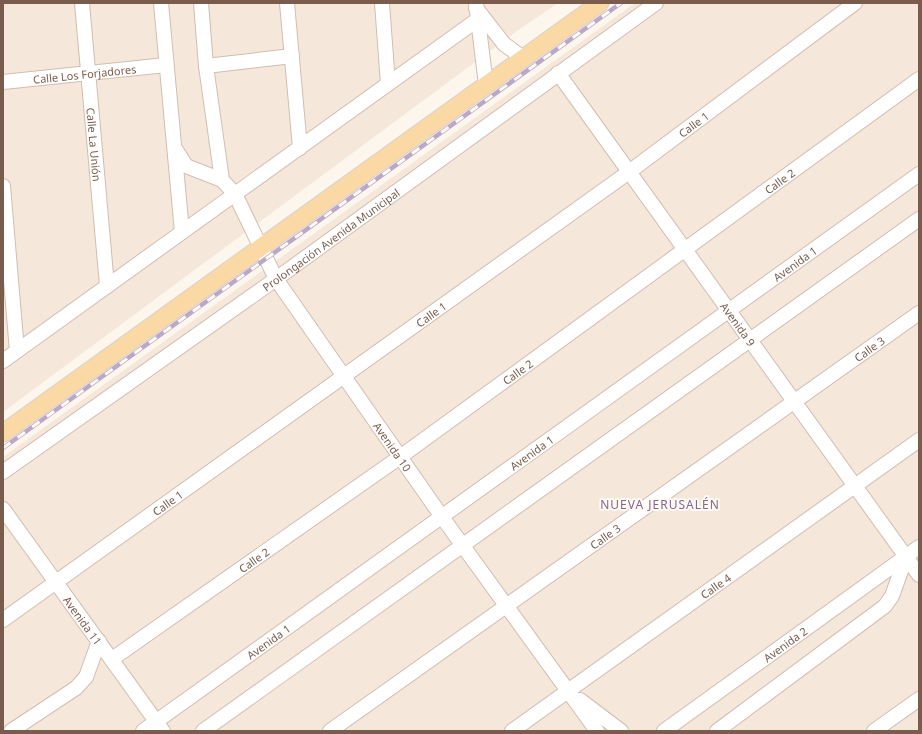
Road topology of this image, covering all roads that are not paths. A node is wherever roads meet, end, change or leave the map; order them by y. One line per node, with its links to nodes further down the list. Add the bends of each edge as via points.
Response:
1 (82, 3): 14 (street, Calle La Unión)
2 (161, 3): 12 (street)
3 (201, 3): 13 (street)
4 (287, 3): 10 (street)
5 (382, 3): 18 (street)
6 (600, 3): 11 (main road)
7 (656, 3): 15 (street, Prolongación Avenida Municipal)
8 (855, 3): 22 (street, Calle 1)
9 (477, 11): 11 (street, via 504,44); 18 (street); 19 (street)
10 (292, 56): 13 (street); 21 (street)
11 (523, 58): 19 (main road)
12 (166, 65): 14 (street, Calle Los Forjadores); 20 (street)
13 (206, 66): 24 (street)
14 (88, 73): 17 (street, Calle Los Forjadores); 32 (street, Calle La Unión)
15 (558, 73): 22 (street, Avenida 9); 31 (street, Prolongación Avenida Municipal)
16 (919, 79): 30 (street, Calle 2)
17 (3, 82)
18 (388, 84): 21 (street)
19 (486, 85): 29 (main road)
20 (174, 147): 24 (street, via 186,166); 28 (street)
21 (300, 148): 26 (street)
22 (629, 172): 30 (street, Avenida 9); 38 (street, Calle 1)
23 (919, 174): 33 (street, Avenida 1)
24 (222, 180): 26 (street, Avenida 10)
25 (3, 186): 36 (street)
26 (235, 194): 28 (street); 29 (street, Avenida 10)
27 (919, 219): 35 (street)
28 (182, 232): 32 (street)
29 (261, 247): 31 (street, Avenida 10); 40 (main road)
30 (684, 249): 33 (street, Avenida 9); 42 (street, Calle 2)
31 (276, 279): 38 (street, Avenida 10); 43 (street, Prolongación Avenida Municipal)
32 (108, 286): 36 (street)
33 (728, 311): 35 (street, Avenida 9); 46 (street, Avenida 1)
34 (919, 313): 39 (street, Calle 3)
35 (748, 339): 39 (street, Avenida 9); 47 (street)
36 (17, 351): 37 (street)
37 (3, 360)
38 (344, 376): 42 (street, Avenida 10); 51 (street, Calle 1)
39 (793, 401): 44 (street, Avenida 9); 52 (street, Calle 3)
40 (3, 433)
41 (919, 440): 44 (street, Calle 4)
42 (400, 457): 46 (street, Avenida 10); 55 (street, Calle 2)
43 (3, 472)
44 (855, 486): 49 (street, Avenida 9); 56 (street, Calle 4)
45 (3, 509): 51 (street, Avenida 11)
46 (442, 517): 47 (street, Avenida 10); 58 (street, Avenida 1)
47 (462, 544): 52 (street, Avenida 10); 61 (street)
48 (919, 548): 49 (street, Avenida 2)
49 (906, 557): 50 (street, Avenida 9); 66 (street, Avenida 2); 67 (street, via 892,596 885,606)
50 (919, 575)
51 (56, 582): 53 (street, Calle 1); 54 (street, Avenida 11)
52 (505, 605): 56 (street, Avenida 10); 62 (street, Calle 3)
53 (3, 620)
54 (98, 641): 55 (street, Avenida 11); 59 (street, via 86,677 76,688)
55 (112, 660): 58 (street, Avenida 11)
56 (568, 690): 63 (street, Calle 4); 64 (street, Avenida 10); 65 (street, Avenida 10)
57 (919, 699): 68 (street)
58 (160, 726): 60 (street, Avenida 1)
59 (12, 731)
60 (143, 731)
61 (203, 731)
62 (330, 731)
63 (512, 731)
64 (597, 731)
65 (621, 731)
66 (664, 731)
67 (717, 731)
68 (874, 731)

